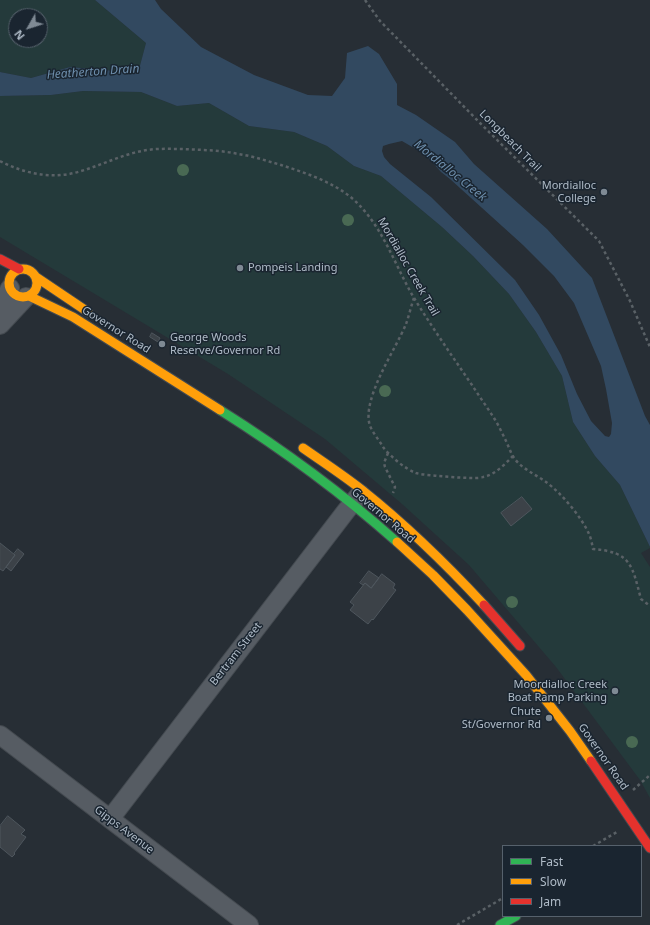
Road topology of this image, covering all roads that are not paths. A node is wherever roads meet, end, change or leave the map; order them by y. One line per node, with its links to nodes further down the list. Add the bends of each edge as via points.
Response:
1 (0, 259): 2 (street)
2 (19, 270): 3 (street, via 30,271); 4 (street, via 11,275)
3 (36, 277): 5 (street, via 37,286); 7 (street, Governor Road)
4 (6, 283): 5 (street, via 15,295); 6 (street)
5 (28, 296): 8 (street); 11 (street, Governor Road, via 74,317 247,427)
6 (0, 308)
7 (93, 315)
8 (0, 325)
9 (296, 444): 10 (street, Governor Road)
10 (363, 491): 11 (street, Bertram Street); 12 (street, Governor Road, via 442,560)
11 (351, 504): 14 (street, Bertram Street); 15 (street, Governor Road, via 433,574 511,658 565,725)
12 (528, 654)
13 (0, 735): 14 (street, Gipps Avenue)
14 (110, 819): 17 (street, Gipps Avenue)
15 (646, 843)
16 (514, 917): 18 (street)
17 (249, 925)
18 (500, 925)

